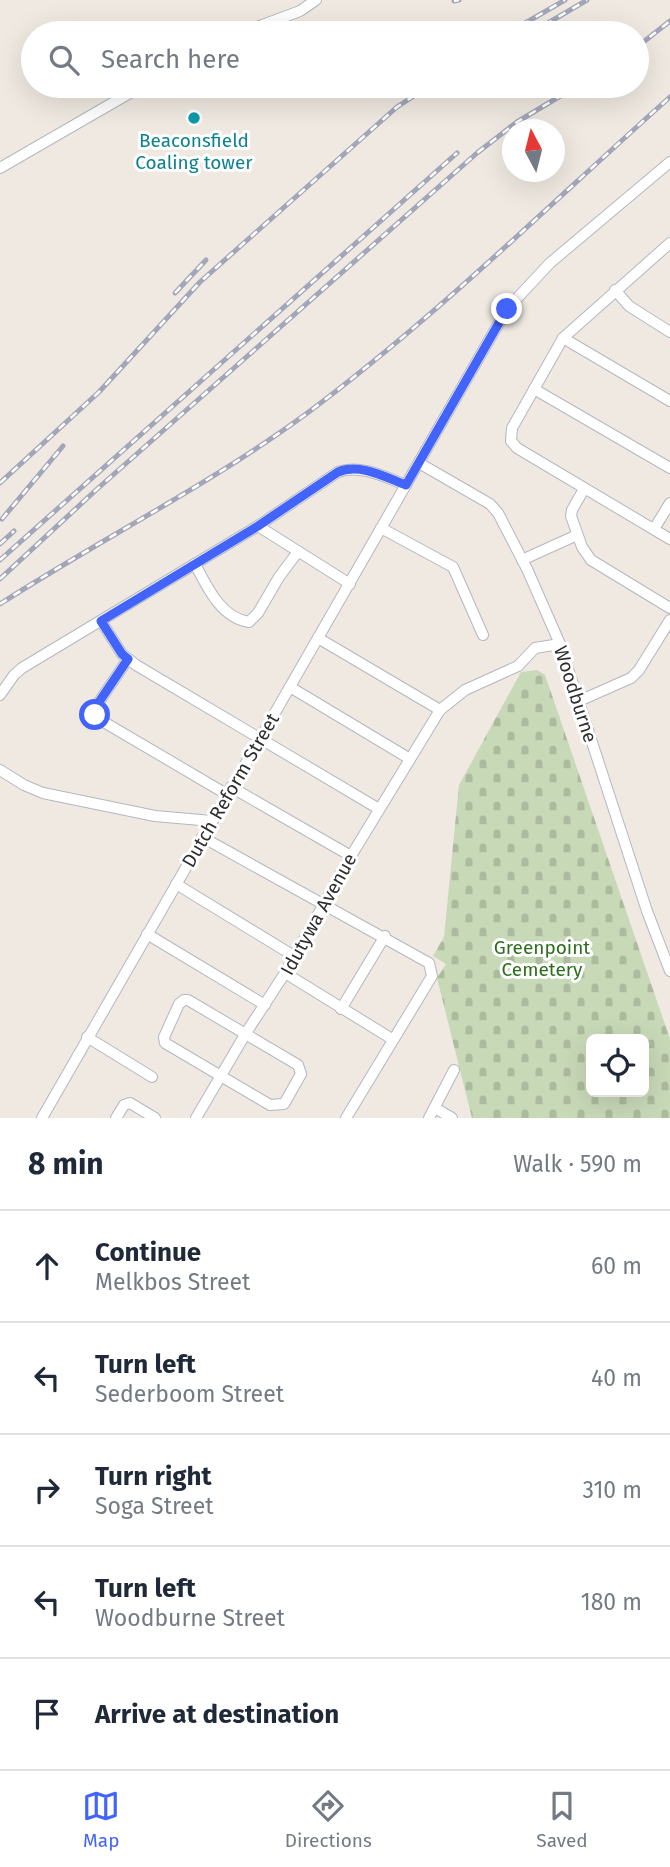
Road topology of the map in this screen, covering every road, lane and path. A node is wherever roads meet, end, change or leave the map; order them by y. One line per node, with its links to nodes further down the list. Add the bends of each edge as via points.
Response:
1 (316, 0): 2 (street)
2 (273, 21)
3 (121, 98): 5 (street)
4 (670, 162): 13 (street, Dutch Reform Street, via 515,298)
5 (0, 168)
6 (666, 247): 7 (street); 8 (street)
7 (670, 260)
8 (615, 290): 9 (street, via 629,306); 10 (street)
9 (670, 332)
10 (563, 338): 11 (street); 12 (street)
11 (534, 388): 14 (street); 16 (street, via 512,428 513,445)
12 (670, 401)
13 (419, 463): 15 (street, Dutch Reform Street); 24 (street, Woodburne, via 490,504)
14 (670, 468)
15 (406, 485): 18 (street, via 364,470 345,469); 19 (street, Dutch Reform Street)
16 (584, 489): 20 (street); 21 (street, via 572,510)
17 (670, 503): 20 (street)
18 (258, 526): 23 (street); 25 (street)
19 (382, 528): 26 (street, Dutch Reform Street); 30 (street, via 453,567)
20 (654, 529): 22 (street)
21 (577, 535): 24 (street); 27 (street, via 590,560)
22 (670, 538)
23 (298, 553): 25 (street, via 249,622 214,600); 26 (street)
24 (523, 560): 32 (street, Woodburne)
25 (195, 564): 29 (street)
26 (349, 583): 31 (street, Dutch Reform Street)
27 (670, 608)
28 (670, 620): 36 (street, via 631,678)
29 (101, 621): 33 (street); 35 (street, via 22,668)
30 (483, 635)
31 (318, 638): 34 (street, Dutch Reform Street); 37 (street)
32 (560, 644): 36 (street, Woodburne); 37 (street, via 535,648 518,666 465,690)
33 (128, 659): 38 (street); 41 (street, via 95,708 97,718)
34 (290, 687): 38 (street, Dutch Reform Street); 39 (street)
35 (0, 695)
36 (579, 701): 51 (street, Woodburne)
37 (440, 710): 39 (street, Idutywa Avenue)
38 (260, 737): 41 (street, Dutch Reform Street); 42 (street)
39 (410, 759): 42 (street, Idutywa Avenue)
40 (0, 770): 43 (street, via 36,791 155,816)
41 (230, 791): 43 (street, Dutch Reform Street); 45 (street)
42 (379, 809): 45 (street, Idutywa Avenue)
43 (212, 821): 44 (street, Dutch Reform Street)
44 (202, 837): 46 (street, Dutch Reform Street); 47 (street)
45 (351, 856): 47 (street, Idutywa Avenue)
46 (176, 884): 48 (street, Dutch Reform Street); 50 (street)
47 (323, 905): 49 (street); 50 (street, Idutywa Avenue)
48 (147, 934): 53 (street); 56 (street, Dutch Reform Street)
49 (385, 936): 54 (street); 57 (street, via 425,958 432,976)
50 (294, 956): 52 (street, Idutywa Avenue)
51 (670, 971)
52 (285, 973): 53 (street, Idutywa Avenue); 54 (street)
53 (265, 1005): 55 (street, Idutywa Avenue)
54 (341, 1009): 57 (street)
55 (246, 1033): 59 (street, Idutywa Avenue); 59 (street, via 300,1068 286,1100 270,1105); 59 (street, via 188,1000 179,1004 165,1043)
56 (87, 1037): 60 (street); 62 (street, Dutch Reform Street)
57 (393, 1039): 66 (street)
58 (454, 1070): 61 (street)
59 (220, 1076): 65 (street, Idutywa Avenue)
60 (152, 1077)
61 (432, 1113): 67 (street)
62 (42, 1118)
63 (116, 1118): 64 (street, via 124,1104 130,1103)
64 (155, 1118)
65 (196, 1118)
66 (346, 1118)
67 (452, 1118)

